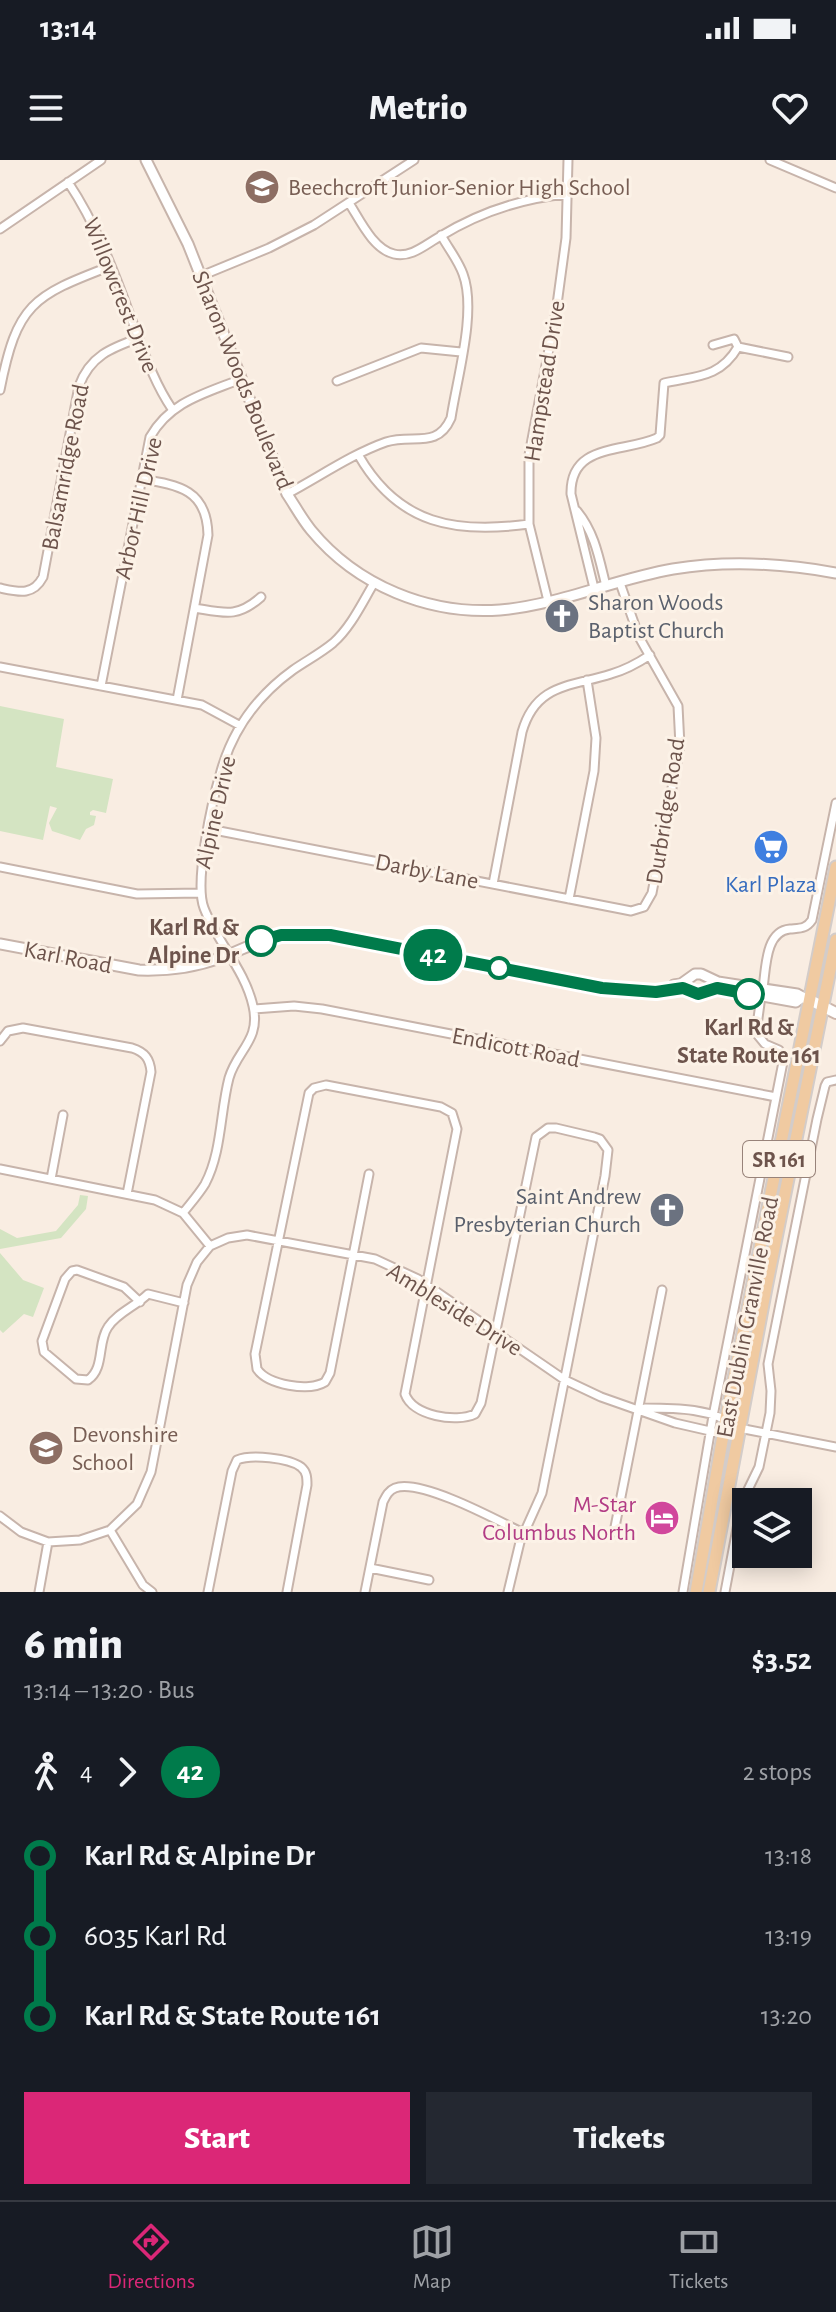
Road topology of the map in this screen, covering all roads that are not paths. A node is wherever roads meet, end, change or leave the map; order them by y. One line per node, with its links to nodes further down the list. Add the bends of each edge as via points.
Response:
1 (101, 160): 6 (street)
2 (146, 160): 13 (street, Sharon Woods Boulevard)
3 (414, 160): 9 (street)
4 (568, 160): 8 (street, Hampstead Drive)
5 (770, 160): 7 (street)
6 (68, 182): 10 (street); 12 (street, Willowcrest Drive)
7 (836, 188)
8 (568, 194): 11 (street, via 542,196 477,216); 27 (street, Hampstead Drive, via 556,312 529,455)
9 (349, 203): 11 (street, via 376,243 396,255 418,250); 13 (street, via 269,248)
10 (0, 229)
11 (441, 235): 17 (street, via 468,293)
12 (111, 266): 14 (street, Willowcrest Drive); 21 (street, via 52,290 28,311 10,343)
13 (201, 276): 19 (street, Sharon Woods Boulevard)
14 (139, 338): 22 (street, Willowcrest Drive); 32 (street, Balsamridge Road, via 101,354 84,373 39,586 30,592)
15 (713, 345): 16 (street, via 734,339)
16 (738, 347): 18 (street); 26 (street, via 730,361 710,374 664,383 660,435 601,452 576,468 571,481)
17 (461, 352): 20 (street, via 421,348); 23 (street, via 446,428 431,438 389,441)
18 (788, 357)
19 (241, 379): 22 (street, Arbor Hill Drive); 25 (street, Sharon Woods Boulevard)
20 (337, 381)
21 (0, 390)
22 (172, 409): 24 (street, Arbor Hill Drive, via 150,437)
23 (359, 456): 25 (street); 27 (street, via 382,487 418,514 443,524 473,529)
24 (141, 479): 36 (street, via 181,487 200,502 206,515 208,535); 40 (street, Arbor Hill Drive)
25 (287, 494): 29 (street, Sharon Woods Boulevard, via 312,531)
26 (576, 510): 31 (street, via 593,535); 33 (street)
27 (529, 524): 35 (street, Hampstead Drive)
28 (836, 573): 30 (street, Sharon Woods Boulevard, via 745,562 671,570)
29 (374, 583): 35 (street, Sharon Woods Boulevard, via 419,602 461,610 502,610); 42 (street, Alpine Drive, via 334,642 264,695)
30 (620, 583): 31 (street, Sharon Woods Boulevard); 37 (street, Durbridge Road)
31 (606, 586): 33 (street, Sharon Woods Boulevard)
32 (0, 588)
33 (594, 588): 35 (street, Sharon Woods Boulevard)
34 (261, 597): 36 (street, via 235,613)
35 (548, 601)
36 (195, 608): 41 (street)
37 (650, 655): 39 (street); 50 (street, Durbridge Road, via 678,706 680,746 652,893)
38 (0, 667): 40 (street)
39 (587, 680): 47 (street, via 547,694 525,721); 49 (street, via 596,738 594,771)
40 (101, 686): 41 (street)
41 (177, 700): 42 (street, via 217,711)
42 (239, 725): 44 (street, Alpine Drive, via 221,771)
43 (836, 803): 57 (street, East Dublin Granville Road, via 812,920 773,938)
44 (209, 829): 47 (street, Darby Lane); 48 (street, Alpine Drive)
45 (0, 867): 48 (street, via 137,894)
46 (836, 867): 58 (main road, East Dublin Granville Road / SR 161)
47 (493, 884): 49 (street, Darby Lane)
48 (200, 893): 53 (street, Alpine Drive)
49 (569, 899): 50 (street, Darby Lane, via 631,911)
50 (644, 907)
51 (836, 940): 60 (main road, East Dublin Granville Road / SR 161)
52 (0, 944): 53 (street, Karl Road, via 139,970 184,969)
53 (229, 954): 55 (street, Karl Road, via 281,935 330,935 602,988 652,990); 61 (street, Alpine Drive)
54 (706, 977): 55 (street, via 698,974); 56 (street); 57 (street)
55 (690, 984): 56 (street, via 698,994)
56 (707, 989): 57 (street)
57 (762, 992): 58 (street, via 796,1002); 65 (street, East Dublin Granville Road, via 756,1033 783,1057)
58 (805, 999): 60 (main road); 83 (main road, East Dublin Granville Road / SR 161)
59 (836, 1003): 60 (main road)
60 (823, 1004): 62 (main road); 84 (main road, East Dublin Granville Road / SR 161)
61 (254, 1009): 65 (street, Endicott Road, via 322,1009); 71 (street, via 251,1041 230,1076 212,1168)
62 (836, 1013)
63 (0, 1041): 70 (street, via 8,1031 23,1028 132,1048 146,1056 151,1072)
64 (836, 1080): 87 (street, East Dublin Granville Road, via 824,1089 814,1133 770,1356 771,1402)
65 (776, 1097): 82 (street, East Dublin Granville Road)
66 (63, 1115): 69 (street)
67 (0, 1169): 69 (street)
68 (369, 1174): 74 (street)
69 (51, 1179): 70 (street)
70 (127, 1194): 71 (street)
71 (183, 1213): 73 (street)
72 (278, 1240): 73 (street, Ambleside Drive, via 247,1235); 74 (street, Ambleside Drive); 74 (street, via 255,1354 257,1369 267,1379 309,1387 325,1382); 75 (street, via 306,1099 314,1088 326,1085 441,1107 452,1113 457,1129)
73 (210, 1246): 78 (street, via 190,1275)
74 (354, 1255): 75 (street, Ambleside Drive, via 392,1266)
75 (426, 1286): 79 (street, Ambleside Drive); 79 (street, via 406,1387 408,1402 419,1410 459,1419 475,1414)
76 (662, 1290): 81 (street)
77 (140, 1302): 77 (street, via 108,1327 94,1375 84,1381 44,1352 42,1341 69,1273 77,1270 124,1287); 78 (street, via 148,1294)
78 (184, 1303): 90 (street, via 151,1472 137,1504)
79 (495, 1333): 80 (street, Ambleside Drive); 80 (street, via 536,1137 548,1128 594,1137 605,1144 609,1157)
80 (565, 1380): 81 (street, Ambleside Drive); 92 (street, via 539,1504)
81 (639, 1409): 82 (street, Ambleside Drive, via 678,1408); 85 (street, Ambleside Drive); 91 (street)
82 (713, 1416): 83 (street, Ambleside Drive); 85 (street, East Dublin Granville Road)
83 (726, 1418): 84 (street, Ambleside Drive); 86 (main road, East Dublin Granville Road / SR 161)
84 (739, 1428): 86 (street, Ambleside Drive); 87 (street); 108 (main road, East Dublin Granville Road / SR 161)
85 (710, 1431): 86 (street, Ambleside Drive); 95 (street, East Dublin Granville Road)
86 (724, 1433): 96 (main road, East Dublin Granville Road / SR 161)
87 (764, 1433): 88 (street); 109 (street, East Dublin Granville Road, via 759,1467 742,1502)
88 (836, 1447)
89 (0, 1516): 93 (street, via 21,1532)
90 (110, 1530): 93 (street, via 80,1540); 98 (street)
91 (614, 1532)
92 (523, 1533): 94 (street, via 440,1495 408,1487 390,1491 383,1502); 105 (street)
93 (48, 1542): 99 (street)
94 (370, 1568): 97 (street); 104 (street)
95 (685, 1577): 96 (street); 106 (street, East Dublin Granville Road)
96 (698, 1578): 107 (main road, East Dublin Granville Road / SR 161)
97 (429, 1580)
98 (143, 1585): 100 (street); 101 (street)
99 (39, 1592)
100 (135, 1592)
101 (152, 1592)
102 (208, 1592): 103 (street, via 232,1471 237,1460 256,1456 292,1463 307,1476)
103 (287, 1592)
104 (365, 1592)
105 (508, 1592)
106 (683, 1592)
107 (696, 1592)
108 (709, 1592)
109 (725, 1592)

